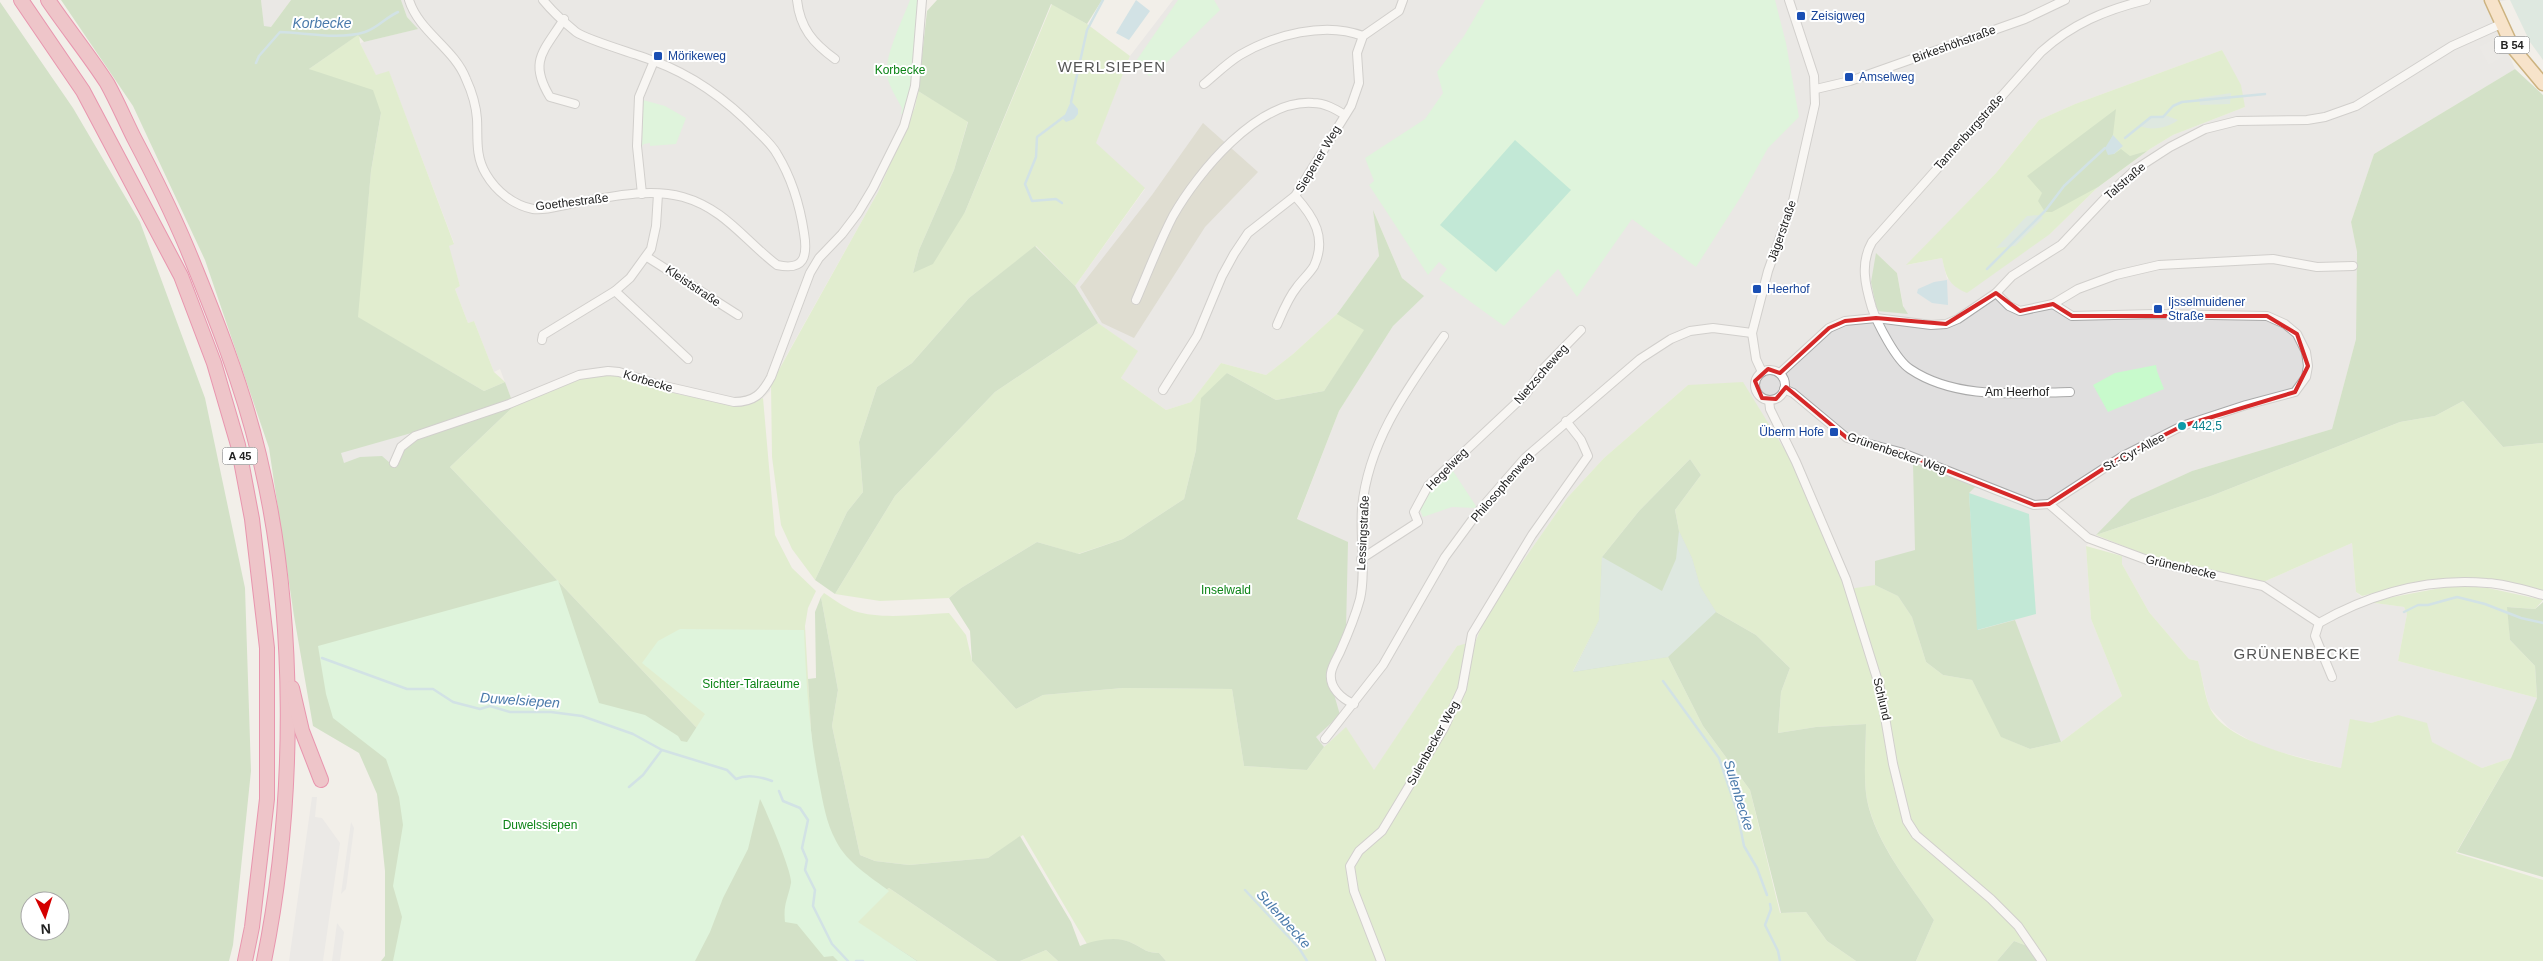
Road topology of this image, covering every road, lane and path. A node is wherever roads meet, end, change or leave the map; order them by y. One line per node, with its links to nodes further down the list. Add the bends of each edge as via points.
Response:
1 (21, 0): 57 (highway, A 45, via 83,91 181,276 214,363 238,445 252,520 267,648 267,799)
2 (48, 0): 52 (highway, A 45, via 107,84 170,207 239,380 270,511 281,586)
3 (409, 0): 22 (street, Goethestraße, via 416,17 448,51 465,76 477,119 477,153 485,173 496,188 515,204 535,209)
4 (543, 0): 12 (street)
5 (796, 0): 15 (street, via 806,33)
6 (922, 0): 47 (street, Korbecke, via 915,86 904,126 858,213 810,273 771,378 756,398 734,402 619,372 579,375 509,404 415,436 401,447)
7 (1403, 0): 14 (street, via 1399,11)
8 (1789, 0): 19 (street)
9 (2065, 0): 19 (street, Birkeshöhstraße, via 2025,19 1850,81)
10 (2146, 0): 32 (street, Tannenburgstraße, via 2100,13 2059,36 2041,52 1872,242 1864,270)
11 (2491, 0): 13 (main road, B 54)
12 (564, 20): 16 (street, via 577,33); 20 (street, via 545,50 538,69 550,97)
13 (2501, 24): 18 (main road, B 54, via 2522,60); 28 (street, Talstraße, via 2452,46 2356,106 2341,112 2307,120 2237,121 2205,130 2170,147 2136,169 2110,192 2061,246 2012,276)
14 (1363, 36): 17 (street, via 1340,29 1284,36 1239,56); 21 (street, Siepener Weg, via 1357,53 1360,83)
15 (835, 59)
16 (654, 61): 22 (street, via 639,97 637,146); 23 (street, Goethestraße, via 701,83 743,117 778,155 802,217 807,246 804,259 789,268 777,265 740,230 703,204)
17 (1204, 84)
18 (2543, 84)
19 (1816, 89): 35 (street, Jägerstraße, via 1802,165)
20 (575, 104)
21 (1345, 115): 24 (street, Siepener Weg); 29 (street, via 1329,106 1296,103 1278,108 1255,122 1230,144 1195,183 1174,215)
22 (642, 194): 23 (street, Goethestraße)
23 (658, 194): 25 (street, via 656,226)
24 (1295, 196): 33 (street, via 1316,222 1319,252 1314,267 1289,298); 41 (street, Siepener Weg, via 1248,233 1222,276 1197,336)
25 (648, 257): 27 (street); 31 (street, Kleiststraße)
26 (2353, 266): 30 (street, via 2316,267 2273,259 2159,265 2116,275)
27 (614, 291): 37 (street, via 543,335); 38 (street)
28 (1996, 293): 30 (street, via 2009,306 2020,311); 32 (street, Talstraße, via 1946,324)
29 (1136, 300)
30 (2052, 304): 48 (street, St.-Cyr-Allee, via 2072,316 2267,316 2297,334 2306,352 2308,366 2306,377 2295,392 2222,412 2179,428 2123,456)
31 (738, 315)
32 (1876, 318): 40 (street, Talstraße, via 1845,321 1829,328); 43 (street, Am Heerhof, via 1909,368 1927,378 1978,392)
33 (1278, 325)
34 (1581, 330): 46 (street, Nietzscheweg, via 1542,370 1526,394)
35 (1752, 333): 39 (street, Jägerstraße, via 1756,359); 45 (street, Philosophenweg, via 1713,328 1690,331 1671,339 1640,358)
36 (1444, 336): 49 (street, Lessingstraße, via 1397,404 1376,450 1362,508)
37 (542, 340)
38 (688, 359)
39 (1762, 372): 40 (street); 44 (street, via 1755,387 1762,398)
40 (1780, 373): 42 (street)
41 (1163, 390)
42 (1784, 390): 44 (street, via 1776,399); 48 (street, Grünenbecker Weg, via 1804,401 1847,438 1900,452 2034,504)
43 (2070, 392)
44 (1769, 400): 60 (street, Schlund, via 1770,409 1846,579 1880,688 1907,821 1916,835 2018,926)
45 (1566, 421): 54 (street, Philosophenweg, via 1525,458 1478,512 1445,557 1383,665); 59 (street, Sulenbecker Weg, via 1581,440 1588,456 1532,535 1472,634 1462,689 1444,728 1385,826 1353,858 1350,866 1354,891)
46 (1478, 438): 49 (street, Hegelweg, via 1428,486 1414,512 1418,522)
47 (394, 463)
48 (2048, 504): 51 (street, Grünenbecke, via 2088,538 2150,561 2257,584)
49 (1361, 560): 54 (street, Lessingstraße, via 1359,603 1331,673 1334,687 1341,697)
50 (2543, 595): 51 (street, via 2489,583 2458,582 2365,599)
51 (2319, 623): 53 (street, via 2315,636)
52 (286, 662): 56 (highway, via 302,731); 58 (highway, A 45, via 286,786 280,854)
53 (2332, 677)
54 (1354, 704): 55 (street, Philosophenweg)
55 (1325, 740)
56 (321, 780)
57 (245, 961)
58 (264, 961)
59 (1381, 961)
60 (2042, 961)

